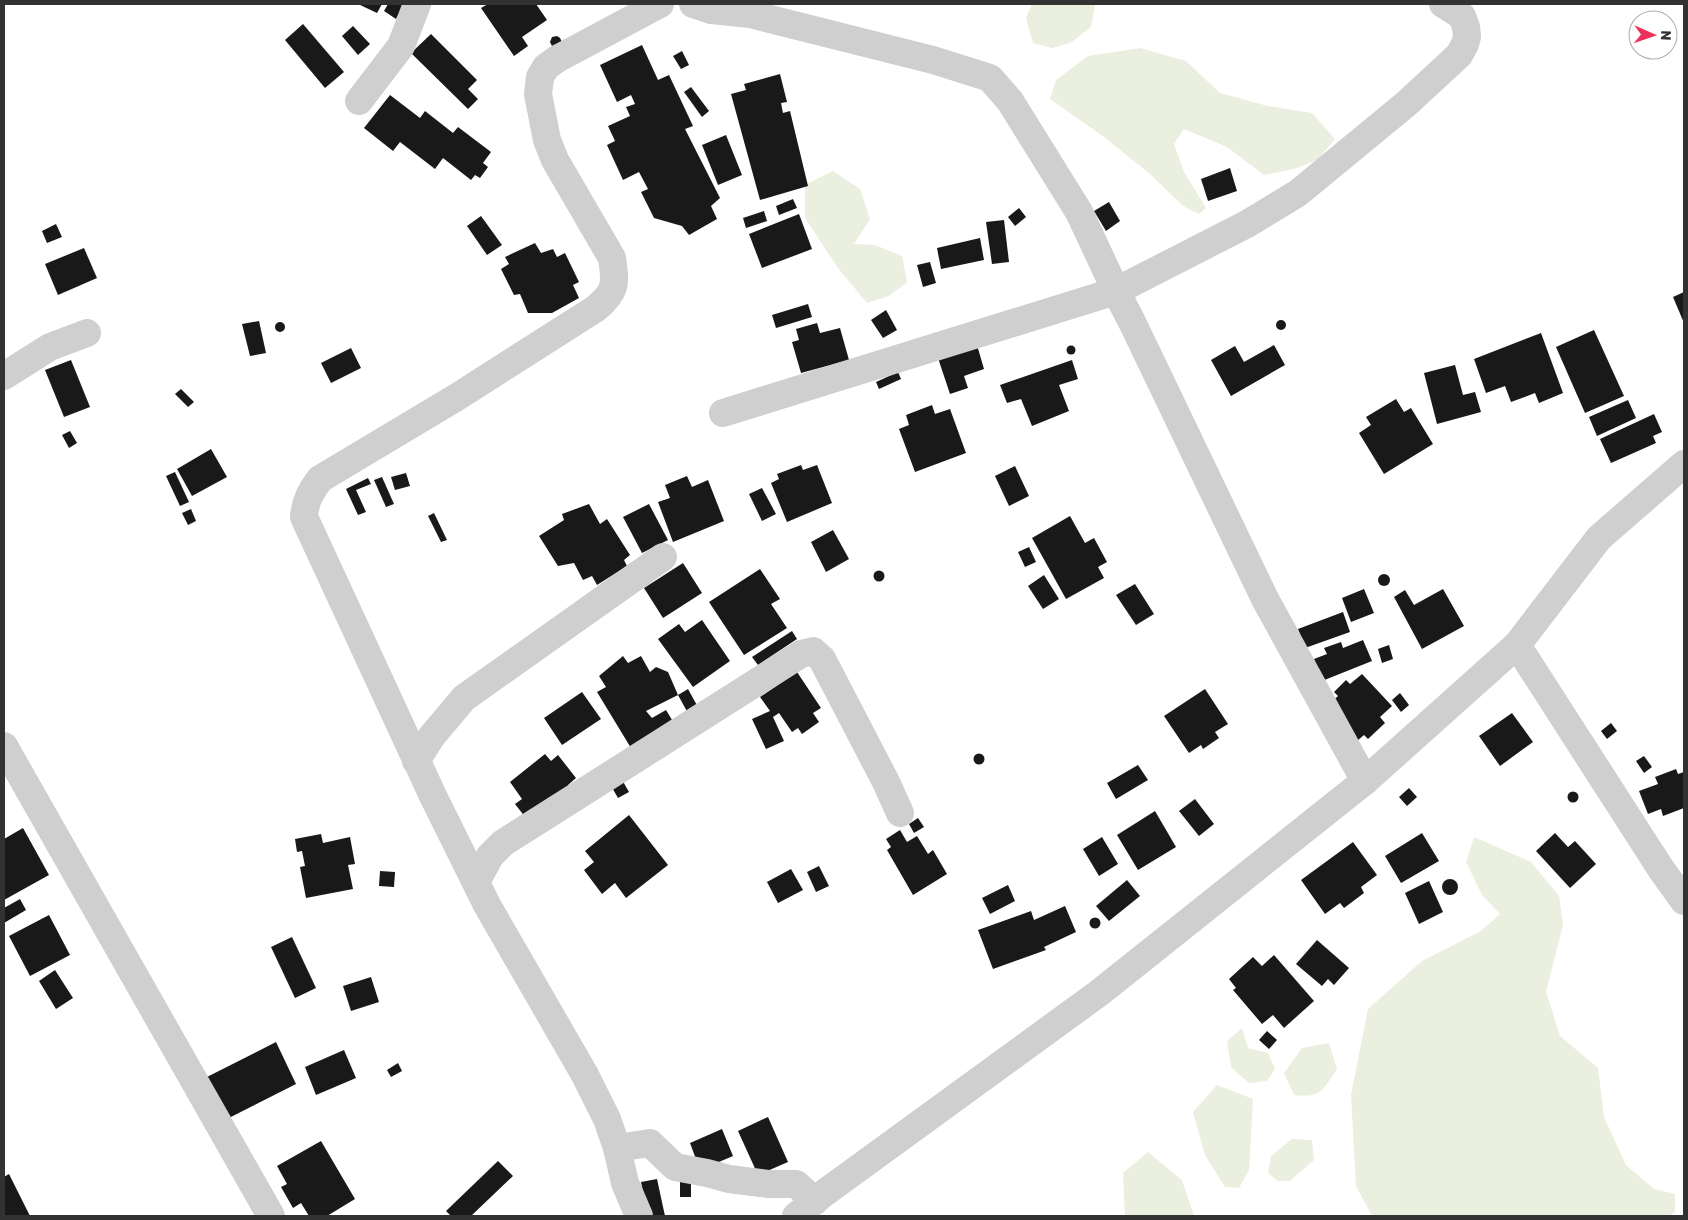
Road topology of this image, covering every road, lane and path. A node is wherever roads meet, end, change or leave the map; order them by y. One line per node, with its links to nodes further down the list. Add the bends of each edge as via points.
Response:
1 (417, 4): 5 (street, via 400,46)
2 (660, 4): 14 (street, via 557,59 540,78 538,94 547,140 555,160 612,258 614,287 608,299 457,397 320,480 304,505 304,516)
3 (693, 4): 6 (street, via 711,10 750,14 933,60 990,78 1010,101 1079,212)
4 (1444, 4): 6 (street, via 1462,16 1467,37 1465,44 1460,55 1406,104 1298,193 1248,224)
5 (359, 101)
6 (1116, 291): 9 (street); 15 (street, via 1265,599)
7 (87, 333): 8 (street, via 50,348)
8 (4, 376)
9 (723, 413)
10 (1684, 464): 12 (street, via 1599,538)
11 (663, 557): 14 (street, via 464,698)
12 (1517, 645): 15 (street); 18 (street)
13 (4, 746): 21 (street)
14 (416, 761): 17 (street)
15 (1365, 781): 20 (street, via 1099,992)
16 (900, 813): 17 (street, via 822,659 812,652 801,654 503,843 490,856)
17 (476, 882): 19 (street, via 585,1075)
18 (1684, 901)
19 (617, 1148): 20 (street, via 650,1143 675,1167 729,1179 796,1184); 22 (street, via 625,1182)
20 (805, 1209)
21 (271, 1216)
22 (639, 1216)

